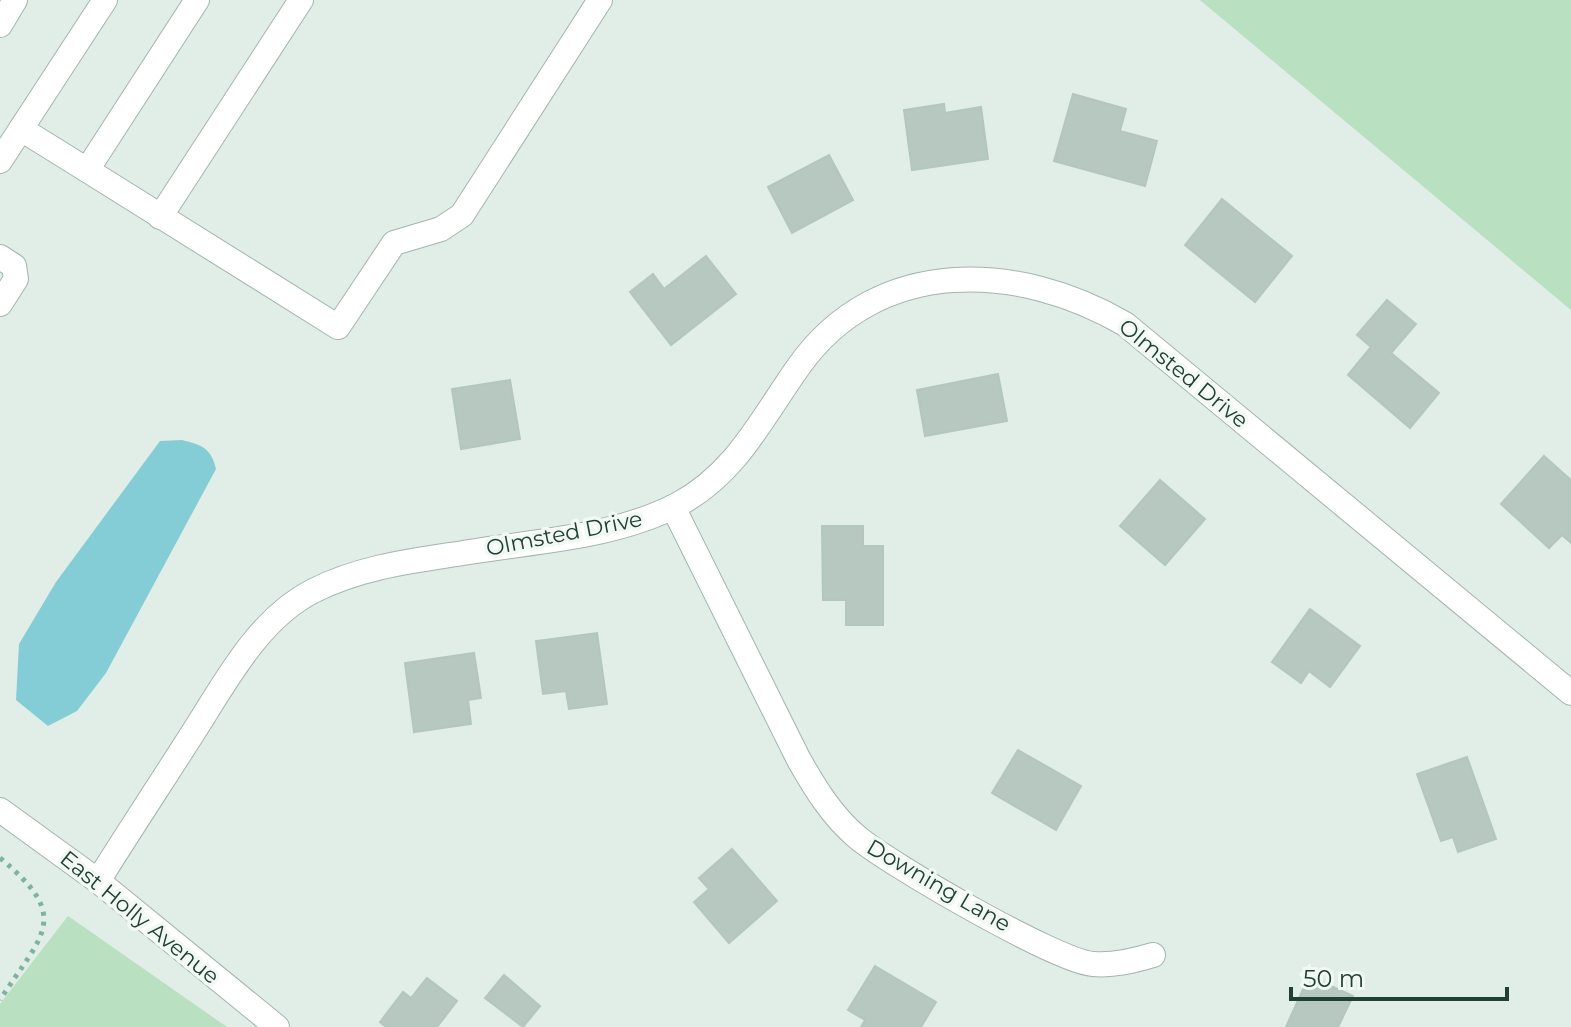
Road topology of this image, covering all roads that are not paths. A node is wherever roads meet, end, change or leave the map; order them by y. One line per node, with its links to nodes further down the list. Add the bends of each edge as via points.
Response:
1 (15, 0): 6 (street)
2 (105, 0): 7 (street)
3 (197, 0): 9 (street)
4 (301, 0): 10 (street)
5 (600, 0): 10 (street, via 462,215 441,229 394,243 338,327)
6 (0, 25)
7 (21, 129): 8 (street); 9 (street)
8 (0, 161)
9 (87, 170): 10 (street)
10 (160, 217)
11 (0, 257): 12 (street, via 14,266 16,279)
12 (0, 304)
13 (673, 507): 14 (street, Olmsted Drive, via 734,461 800,365 846,320 889,295 939,280 1016,280 1069,295 1125,324); 16 (street, Olmsted Drive, via 619,527 382,567 301,598 273,621 236,667); 17 (street, Downing Lane, via 799,760 821,797 856,836 892,862 1076,961 1114,964)
14 (1571, 693)
15 (0, 810): 16 (street, East Holly Avenue)
16 (98, 881): 18 (street, East Holly Avenue)
17 (1153, 955)
18 (277, 1027)

